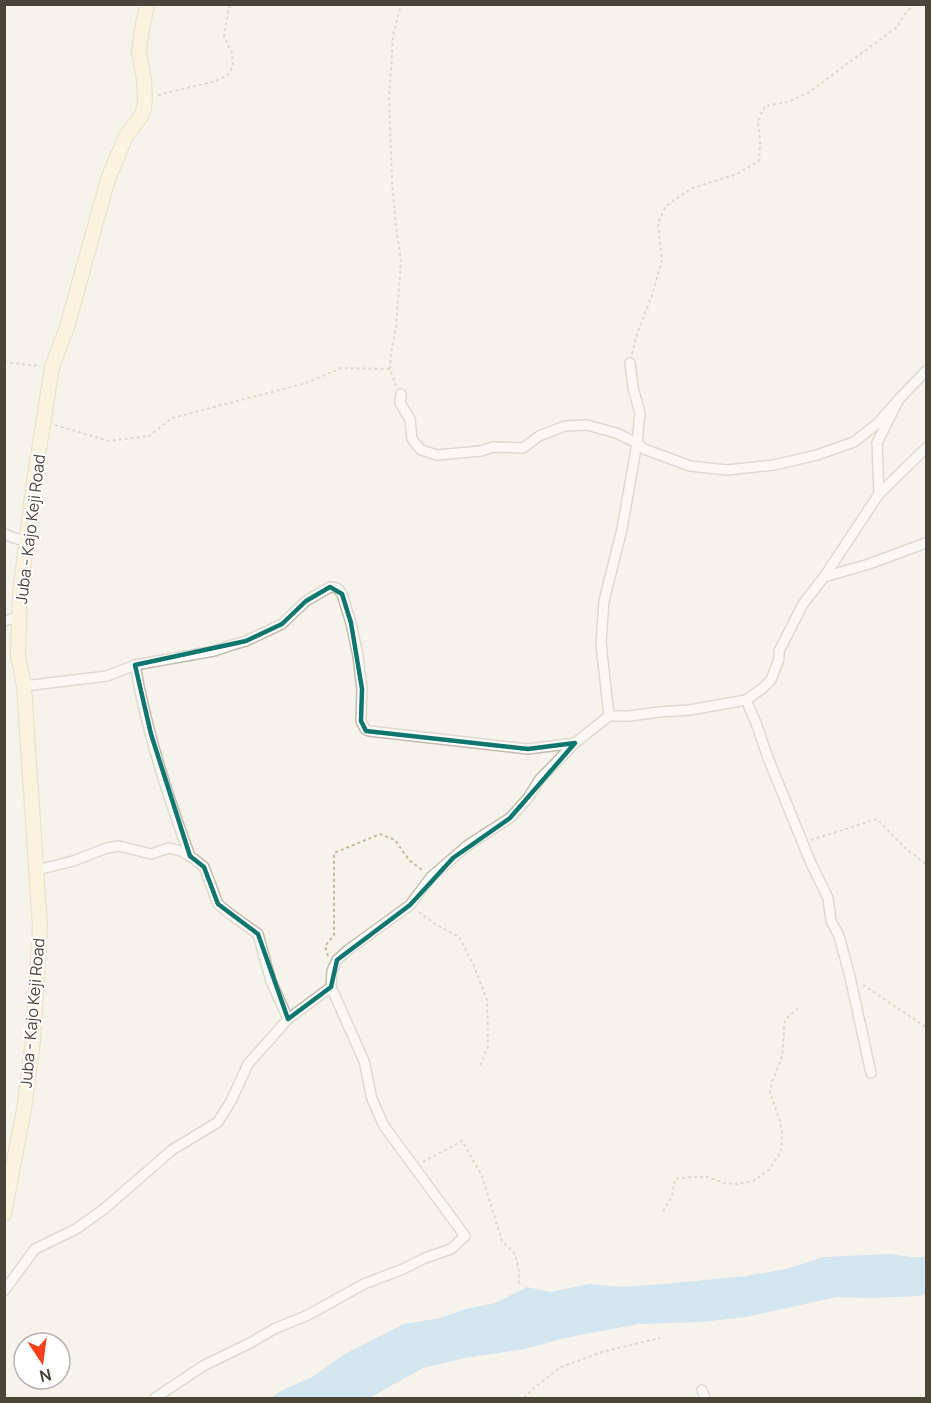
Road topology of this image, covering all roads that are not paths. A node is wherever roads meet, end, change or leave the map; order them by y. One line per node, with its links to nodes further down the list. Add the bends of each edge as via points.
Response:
1 (147, 4): 10 (main road, Juba - Kajo Keji Road, via 139,52 144,108 126,136 108,178 67,327 52,367)
2 (630, 363): 6 (street, via 640,413)
3 (927, 372): 5 (street)
4 (401, 394): 6 (street, via 400,403 410,419 412,439 421,450 437,455 493,447 523,448 539,436 565,426 587,425)
5 (899, 399): 6 (street, via 854,442 774,465 727,470 690,466); 8 (street, via 877,443)
6 (637, 443): 18 (street, via 604,602 601,643)
7 (927, 448): 8 (street)
8 (879, 494): 12 (street)
9 (4, 534): 10 (street)
10 (26, 542): 13 (main road, Juba - Kajo Keji Road)
11 (927, 543): 12 (street)
12 (824, 577): 17 (street, via 790,629 771,680)
13 (19, 617): 14 (street); 16 (main road, Juba - Kajo Keji Road, via 18,655)
14 (4, 621)
15 (135, 665): 16 (street, via 107,676); 19 (street, via 214,651 246,640 282,624 306,601 330,587 337,588 351,623 358,656 363,689 361,721 365,729 528,749); 20 (street, via 151,735)
16 (24, 686): 21 (main road, Juba - Kajo Keji Road)
17 (746, 700): 18 (street, via 690,710); 24 (street, via 828,898)
18 (609, 716): 19 (street)
19 (575, 743): 22 (street, via 510,818 468,845 431,877 410,905 337,960)
20 (190, 856): 21 (street, via 169,848 151,854 119,846); 23 (street, via 204,867 219,904 258,934 271,981)
21 (37, 870): 25 (main road, Juba - Kajo Keji Road, via 40,927 33,1040)
22 (331, 987): 23 (street); 27 (street, via 364,1061 372,1099 384,1126 465,1236 451,1249 364,1284 203,1366)
23 (288, 1019): 26 (street, via 248,1064 218,1122 172,1150 76,1229 35,1249)
24 (871, 1073)
25 (4, 1214)
26 (4, 1291)
27 (155, 1398)

